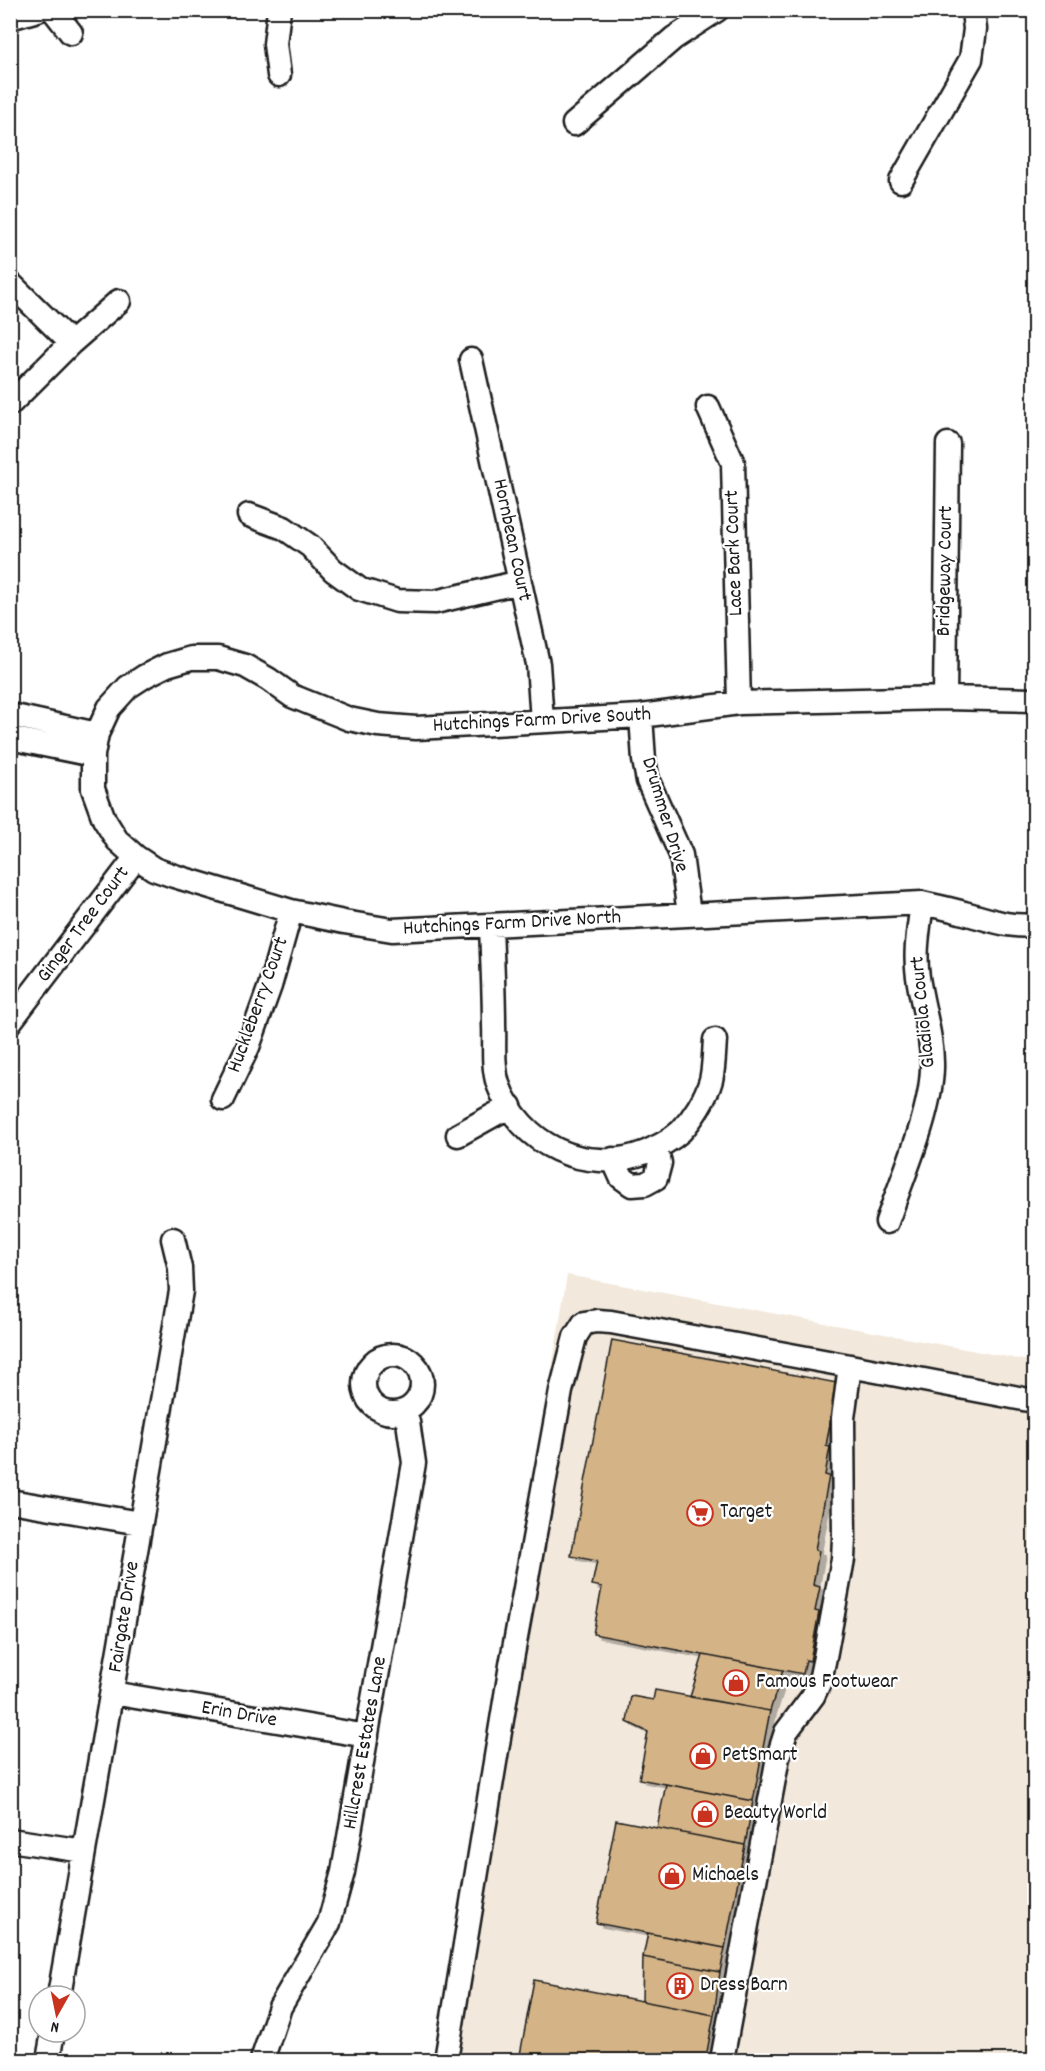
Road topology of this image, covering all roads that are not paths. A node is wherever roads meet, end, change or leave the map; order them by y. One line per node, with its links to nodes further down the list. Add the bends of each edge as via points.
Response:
1 (38, 10): 6 (street)
2 (53, 10): 7 (street)
3 (279, 10): 8 (street, via 275,44)
4 (717, 10): 9 (street, via 674,38)
5 (973, 10): 10 (street, via 971,59)
6 (10, 18)
7 (71, 33)
8 (279, 75)
9 (574, 124)
10 (901, 181)
11 (10, 283): 13 (street)
12 (119, 301): 13 (street)
13 (71, 343): 15 (street)
14 (471, 360): 19 (street, Hornbean Court)
15 (10, 404)
16 (708, 407): 22 (street, Lace Bark Court, via 733,463)
17 (948, 444): 20 (street, Bridgeway Court)
18 (249, 515): 19 (street, via 284,528 359,589 397,601 435,602)
19 (520, 582): 25 (street, Hornbean Court, via 538,664)
20 (945, 698): 21 (street, Hutchings Farm Drive South); 22 (street, Hutchings Farm Drive South)
21 (1035, 700)
22 (739, 703): 24 (street, Hutchings Farm Drive South)
23 (10, 715): 27 (street)
24 (641, 716): 25 (street, Hutchings Farm Drive South); 31 (street, Drummer Drive, via 648,781 681,855)
25 (542, 721): 27 (street, Hutchings Farm Drive South, via 416,728 378,725 311,705 245,666 218,658 191,658 167,664 128,687 110,708)
26 (10, 738): 27 (street)
27 (95, 745): 28 (street, Hutchings Farm Drive North, via 93,789 117,840)
28 (136, 857): 30 (street, Hutchings Farm Drive North, via 174,876); 34 (street, Ginger Tree Court)
29 (922, 903): 31 (street, Hutchings Farm Drive North); 33 (street, Hutchings Farm Drive North, via 997,923); 39 (street, Gladiola Court, via 916,955 932,1068 925,1112)
30 (291, 910): 32 (street, Hutchings Farm Drive North, via 392,930); 36 (street, Huckleberry Court, via 270,986)
31 (689, 914): 32 (street, Hutchings Farm Drive North)
32 (491, 925): 37 (street, via 494,1059 498,1083)
33 (1035, 925)
34 (10, 1022)
35 (715, 1040): 37 (street, via 711,1080 696,1111 680,1132 635,1156 578,1158 556,1150 524,1127)
36 (224, 1099)
37 (510, 1106): 38 (street)
38 (458, 1135)
39 (887, 1222)
40 (173, 1239): 45 (street, Fairgate Drive, via 181,1291)
41 (850, 1366): 42 (street); 54 (street, via 611,1322 584,1323 575,1337 563,1382 513,1654); 55 (street, via 843,1418 843,1559 825,1657 813,1696 786,1732 778,1757)
42 (1035, 1401)
43 (403, 1411): 47 (street, Hillcrest Estates Lane, via 414,1463)
44 (10, 1501): 45 (street)
45 (140, 1523): 46 (street, Fairgate Drive)
46 (112, 1693): 47 (street, Erin Drive); 49 (street, Fairgate Drive)
47 (367, 1736): 53 (street, Hillcrest Estates Lane, via 344,1872 333,1912 280,2007)
48 (10, 1840): 49 (street)
49 (84, 1851): 50 (street, Fairgate Drive)
50 (61, 1984)
51 (51, 2044): 52 (street)
52 (48, 2061)
53 (262, 2061)
54 (446, 2061)
55 (722, 2061)

